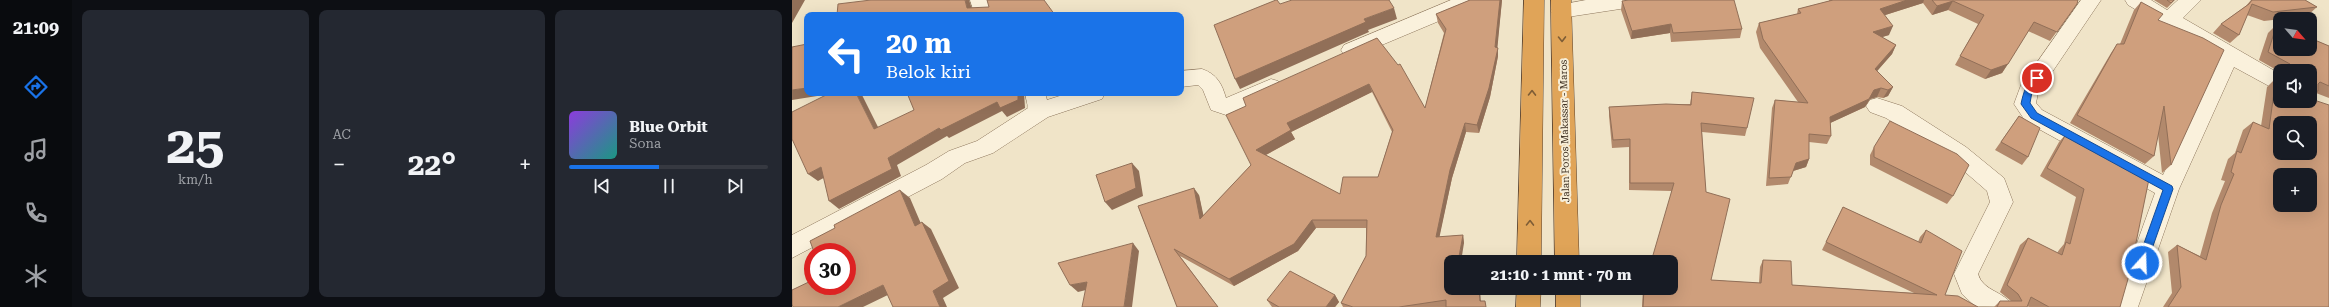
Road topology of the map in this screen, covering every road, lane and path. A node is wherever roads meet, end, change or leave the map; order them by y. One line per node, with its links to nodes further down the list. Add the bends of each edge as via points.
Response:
1 (980, 0): 9 (street)
2 (1470, 0): 12 (street)
3 (1534, 0): 21 (highway, one-way to 3)
4 (1633, 0): 8 (street)
5 (2091, 0): 19 (street, via 2028,91 2026,104 2034,116)
6 (2135, 0): 10 (street)
7 (2191, 0): 10 (street)
8 (1561, 5): 22 (highway, Jalan Poros Makassar - Maros, one-way to 22)
9 (984, 12)
10 (2169, 19): 11 (street)
11 (2229, 56): 15 (street); 19 (street)
12 (1331, 59)
13 (1184, 79): 14 (street, via 1202,77 1212,86 1218,104 1226,107)
14 (1290, 79)
15 (2273, 80)
16 (1076, 96): 17 (street)
17 (1037, 102): 20 (street, via 985,147 957,157 934,172)
18 (1877, 106): 27 (street, via 1894,112 1925,131 1958,153 1996,185 2002,202 1966,274 1968,284 1974,293)
19 (2168, 189): 28 (street)
20 (792, 247)
21 (1529, 255)
22 (1567, 255)
23 (1529, 295): 25 (highway)
24 (1568, 295): 26 (highway)
25 (1528, 307)
26 (1568, 307)
27 (2001, 307)
28 (2126, 307)

